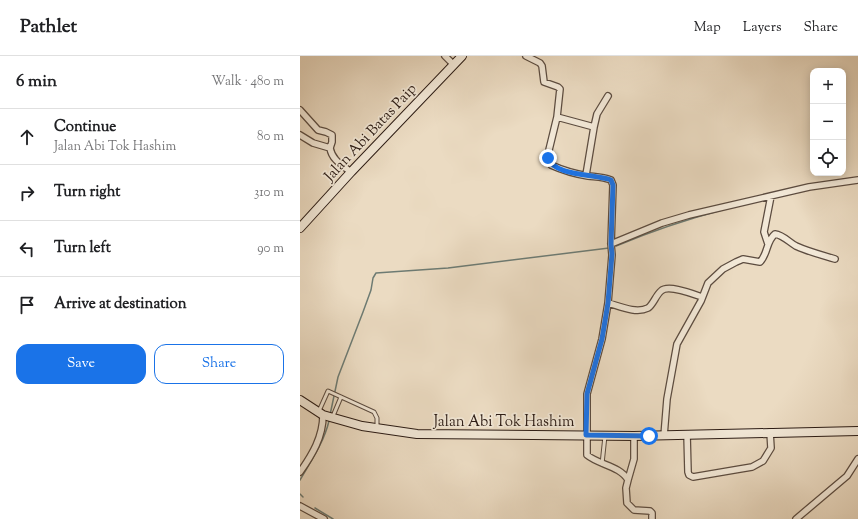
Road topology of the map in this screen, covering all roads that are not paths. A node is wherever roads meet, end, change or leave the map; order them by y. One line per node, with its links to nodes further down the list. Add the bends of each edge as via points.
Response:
1 (445, 56): 4 (street)
2 (462, 56): 4 (main road, Jalan Abi Batas Paip)
3 (526, 56): 7 (street, via 540,63 544,82 560,89)
4 (454, 65): 11 (main road, Jalan Abi Batas Paip)
5 (608, 96): 8 (street, via 597,114)
6 (300, 110): 10 (street, via 318,130 332,135)
7 (557, 117): 8 (street); 12 (street, via 548,154 549,160 559,169)
8 (594, 127): 12 (street)
9 (300, 135): 10 (street, via 313,143)
10 (330, 148): 11 (street, via 335,159)
11 (352, 172): 15 (main road, Jalan Abi Batas Paip)
12 (586, 175): 16 (street, via 606,178 611,180 613,185)
13 (858, 180): 14 (street, via 814,186)
14 (771, 196): 16 (street, via 662,223); 17 (street, via 764,232)
15 (300, 228)
16 (611, 244): 20 (street)
17 (768, 244): 18 (street, via 772,236 777,234 798,246); 19 (street, via 764,258 760,262 743,259 723,269 708,283)
18 (835, 259)
19 (702, 297): 20 (street, via 665,288 649,308 634,310); 32 (street, via 677,344 667,399)
20 (608, 303): 29 (street, via 602,339 587,394)
21 (341, 397): 23 (lane, via 328,391); 24 (lane); 25 (lane, via 374,412 377,418)
22 (300, 400): 23 (main road, Jalan Abi Tok Hashim)
23 (321, 414): 24 (main road, Jalan Abi Tok Hashim); 35 (street, via 320,437)
24 (332, 418): 25 (main road, Jalan Abi Tok Hashim)
25 (376, 428): 29 (main road, Jalan Abi Tok Hashim, via 445,435)
26 (770, 432): 27 (main road, Jalan Abi Tok Hashim); 28 (main road, Jalan Abi Tok Hashim); 28 (street, via 771,448 763,461 752,467 694,477 688,472)
27 (858, 432)
28 (687, 434): 32 (main road, Jalan Abi Tok Hashim)
29 (586, 435): 30 (main road, Jalan Abi Tok Hashim); 34 (street, via 587,455)
30 (605, 436): 31 (main road, Jalan Abi Tok Hashim); 34 (lane)
31 (634, 436): 32 (main road, Jalan Abi Tok Hashim); 36 (street, via 634,459)
32 (664, 436)
33 (858, 459): 40 (street, via 847,476)
34 (602, 464): 36 (street, via 620,471)
35 (300, 472)
36 (628, 480): 39 (street, via 627,503 634,510 650,511)
37 (300, 506): 38 (street)
38 (324, 519)
39 (652, 519)
40 (796, 519)

